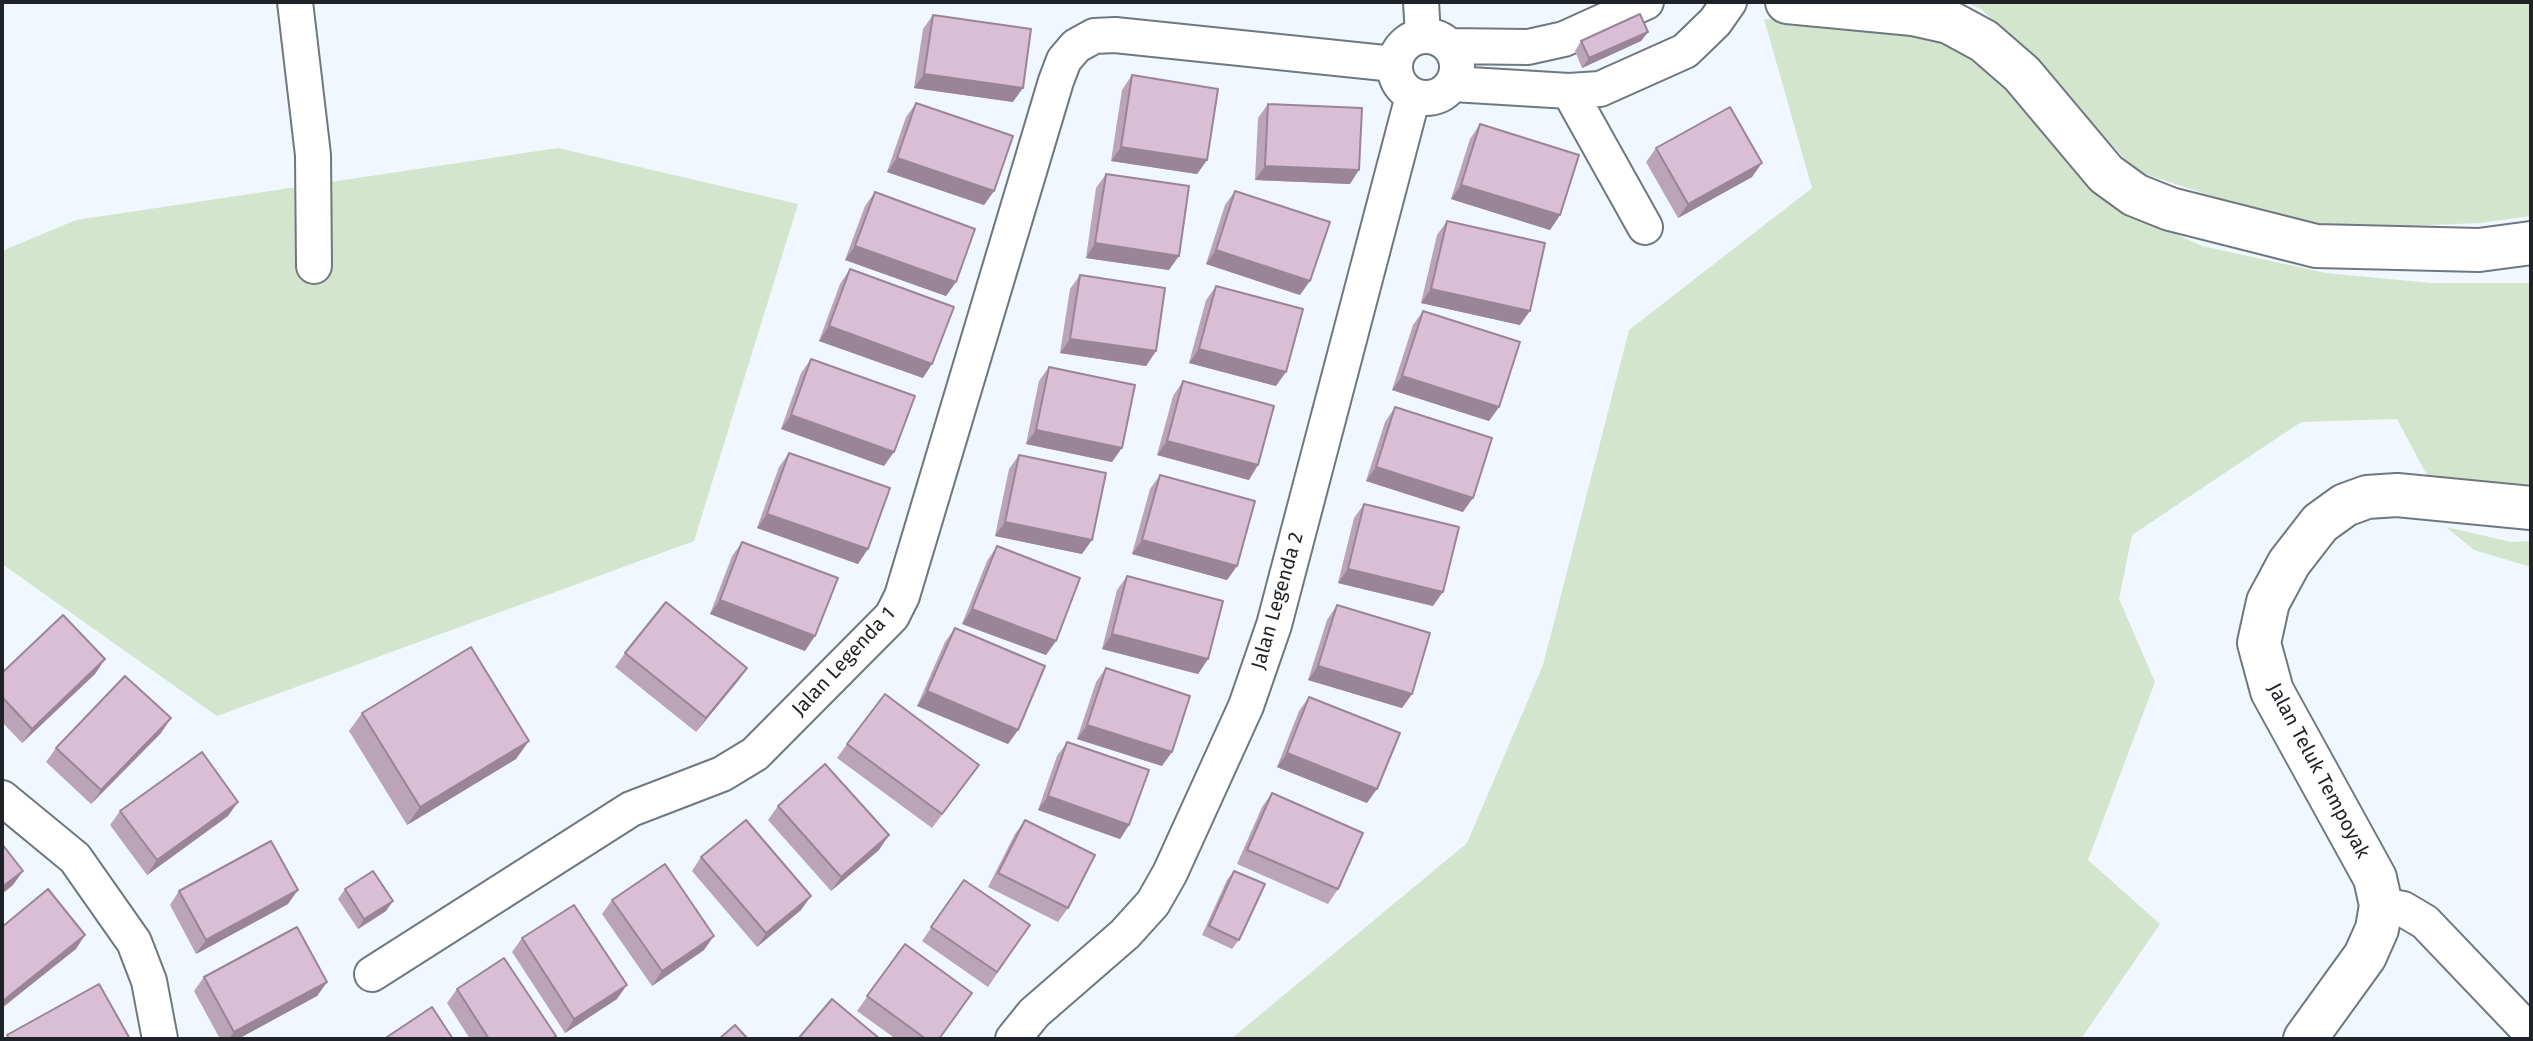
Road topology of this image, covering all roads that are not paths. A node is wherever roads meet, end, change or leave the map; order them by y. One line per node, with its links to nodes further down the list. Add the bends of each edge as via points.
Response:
1 (295, 2): 12 (street, via 313,155)
2 (1646, 2): 5 (street, via 1564,39 1528,47)
3 (1729, 2): 8 (street, via 1685,51 1600,89)
4 (1787, 2): 11 (street, via 1949,22 1984,41 2022,74 2106,174 2135,195 2170,209 2316,246 2479,250)
5 (1432, 28): 6 (street, via 1409,40); 7 (street, via 1458,64)
6 (1394, 64): 9 (street, via 1402,89); 16 (street, Jalan Legenda 1, via 1115,35 1094,36 1076,46 1056,81 892,616 755,754 722,774 631,809)
7 (1453, 84): 8 (street); 9 (street, via 1428,99)
8 (1569, 91): 10 (street)
9 (1413, 96): 19 (street, Jalan Legenda 2, via 1274,625 1246,706 1153,903 1034,1013)
10 (1645, 227)
11 (2531, 243)
12 (314, 266)
13 (2531, 508): 15 (street, Jalan Teluk Tempoyak, via 2397,495 2367,497 2320,523 2268,602 2259,643 2272,691 2375,878)
14 (2, 798): 18 (street, via 75,858 134,942 149,981)
15 (2381, 905): 17 (street, via 2403,909 2425,922); 20 (street, via 2365,956)
16 (372, 974)
17 (2531, 1033)
18 (160, 1039)
19 (1013, 1039)
20 (2305, 1039)

